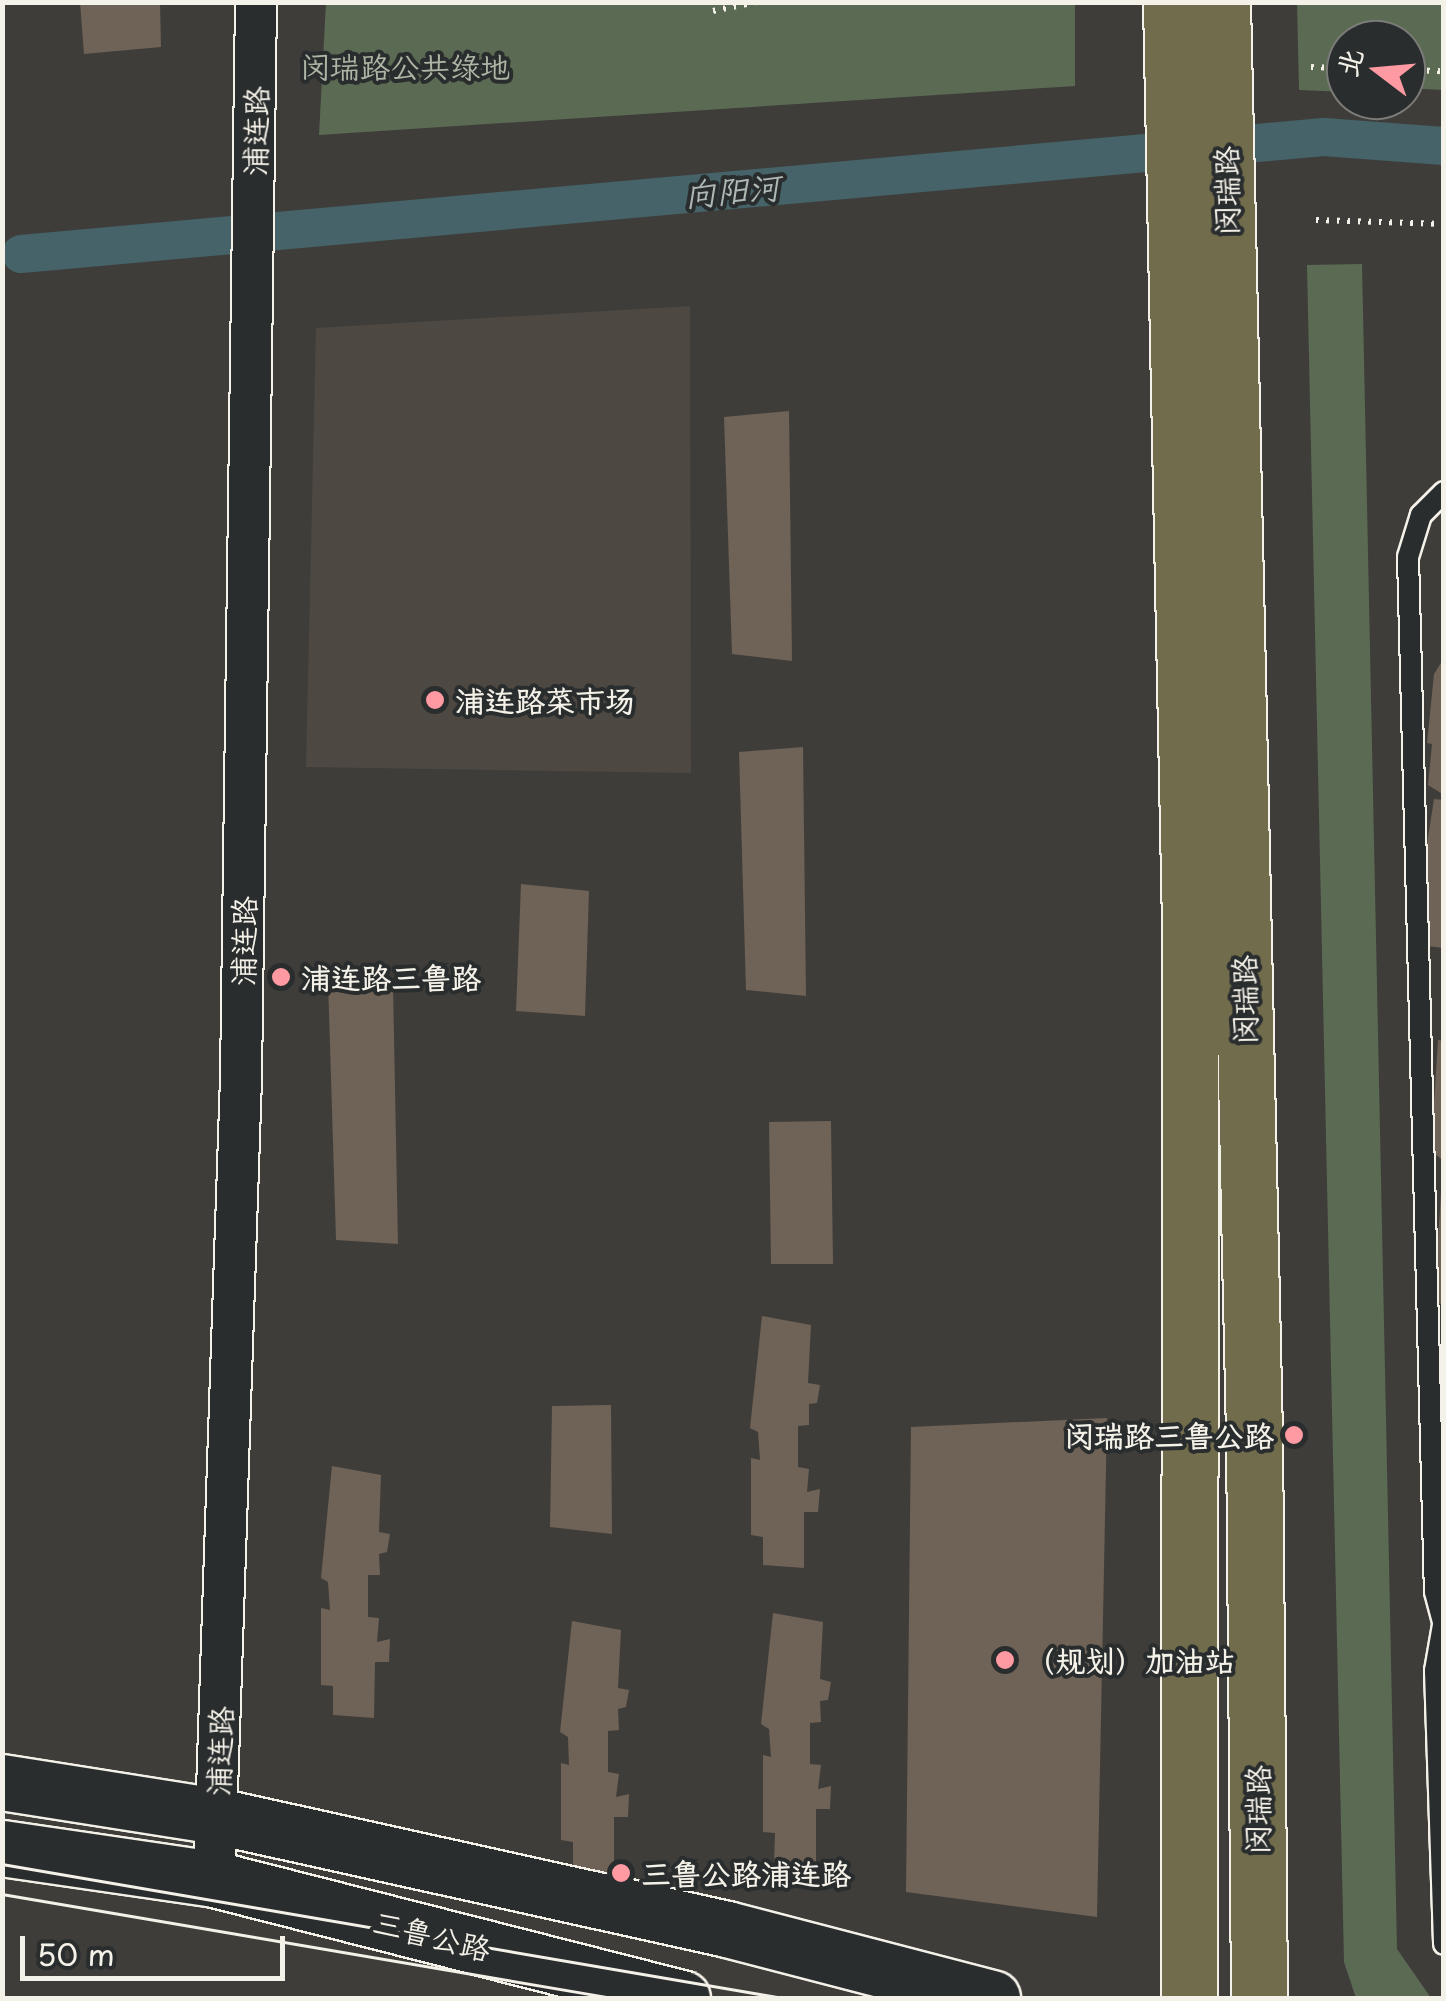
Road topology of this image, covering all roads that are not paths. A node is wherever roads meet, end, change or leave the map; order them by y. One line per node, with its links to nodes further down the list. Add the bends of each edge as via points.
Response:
1 (256, 2): 9 (street, 浦连路, via 241,1076)
2 (1170, 2): 4 (main road, 闵瑞路)
3 (1222, 2): 4 (main road, 闵瑞路)
4 (1198, 72): 5 (main road, 闵瑞路)
5 (1202, 229): 15 (main road, 闵瑞路, via 1190,921); 16 (main road, 闵瑞路, via 1254,1434)
6 (1444, 492): 7 (lane, via 1421,514 1408,558 1435,1592)
7 (1443, 1626): 12 (lane, via 1434,1671)
8 (2, 1782): 9 (main road)
9 (217, 1816): 11 (street, 浦连路); 14 (main road, via 727,1929)
10 (2, 1848): 11 (main road, 三鲁公路)
11 (214, 1879): 13 (main road, 三鲁公路)
12 (1444, 1944)
13 (682, 1998)
14 (992, 1998)
15 (1189, 1998)
16 (1259, 1998)

